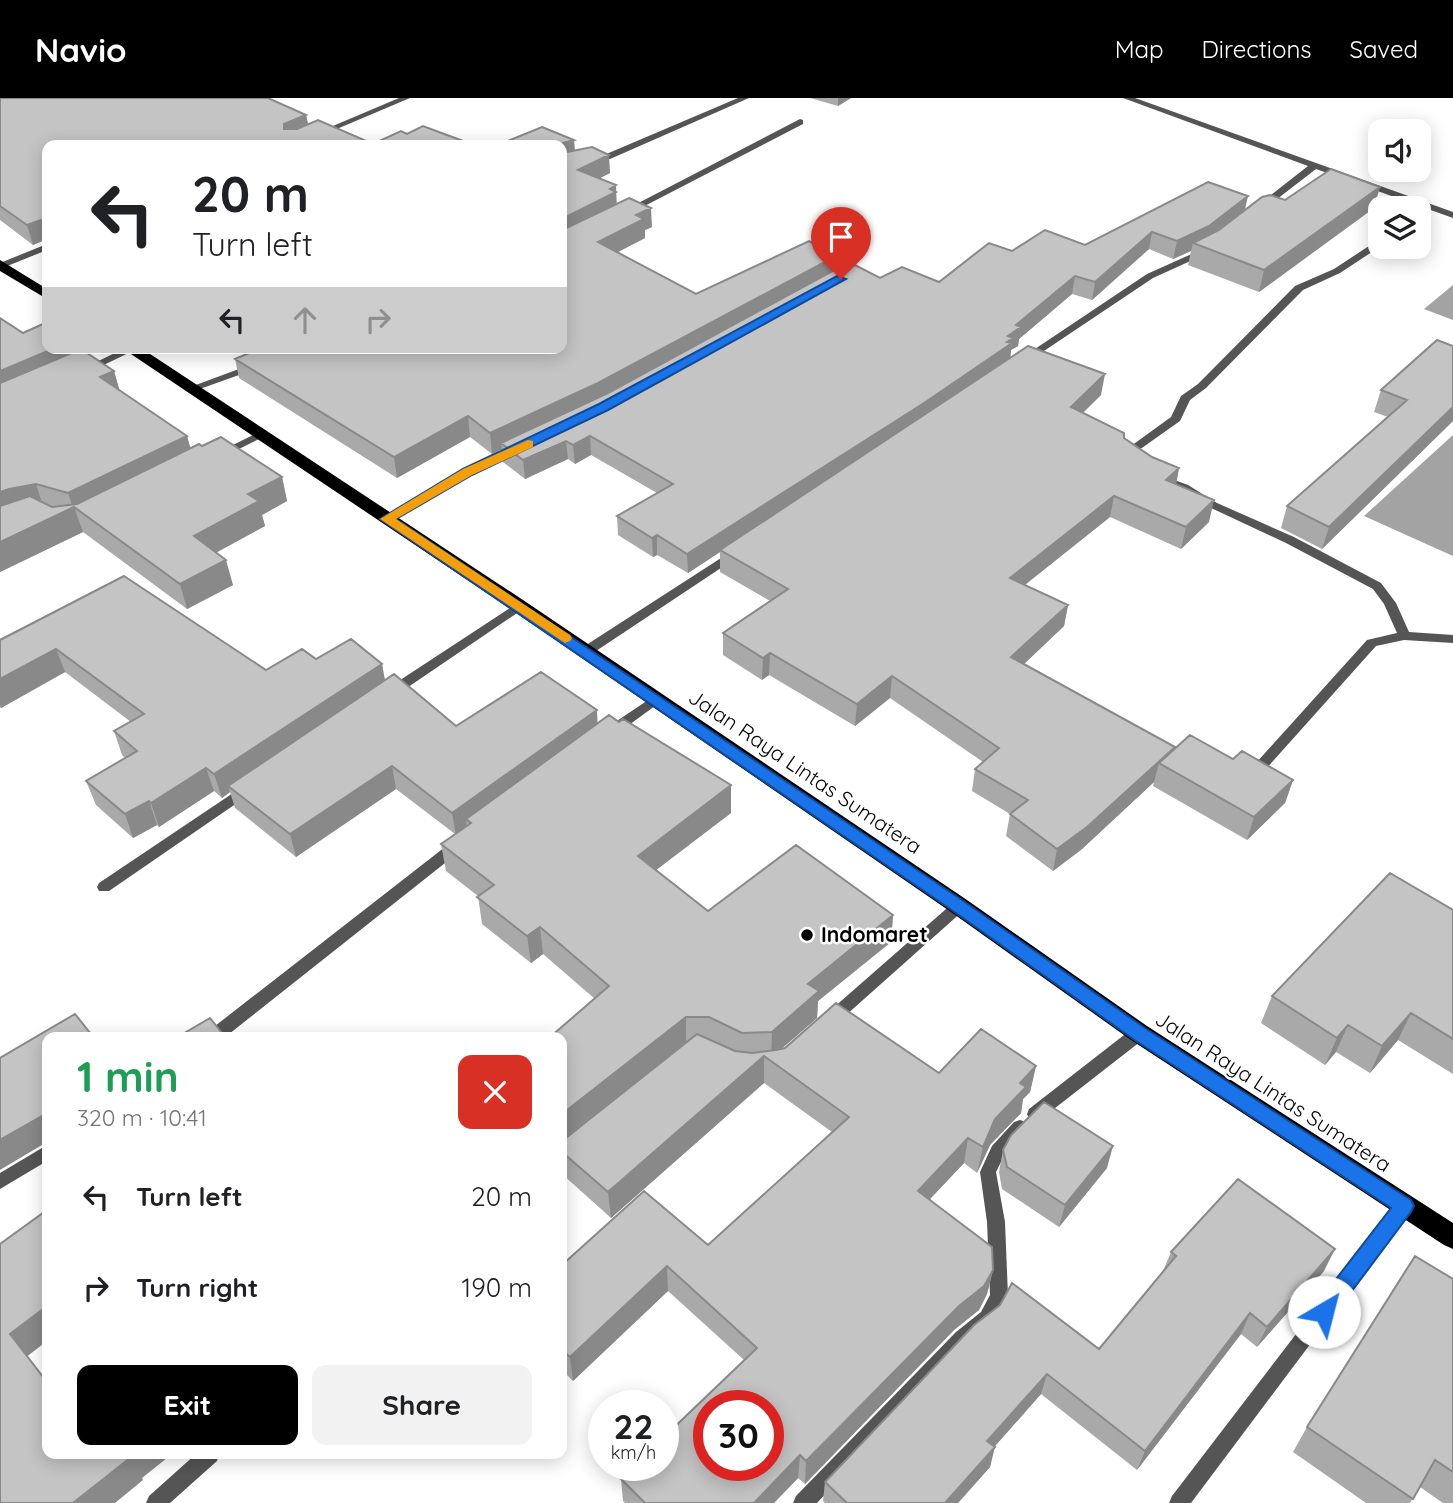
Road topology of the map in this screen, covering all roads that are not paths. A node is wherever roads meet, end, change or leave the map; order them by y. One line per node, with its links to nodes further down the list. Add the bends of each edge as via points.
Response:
1 (407, 98): 5 (street)
2 (745, 98): 6 (street, via 607,158)
3 (1126, 98): 7 (street)
4 (800, 122): 9 (street)
5 (304, 140)
6 (567, 166)
7 (1314, 166): 8 (street); 10 (street)
8 (1255, 213)
9 (622, 214)
10 (1453, 215)
11 (1219, 241): 19 (street, via 1150,276)
12 (42, 249): 14 (street)
13 (1368, 250): 25 (street, via 1299,288 1185,398 1177,419 1127,457)
14 (1, 266): 15 (highway)
15 (42, 292)
16 (121, 354): 20 (street)
17 (139, 354): 21 (highway, Jalan Raya Lintas Sumatera)
18 (266, 362): 21 (street)
19 (1007, 372)
20 (71, 376)
21 (190, 389): 22 (highway, Jalan Raya Lintas Sumatera)
22 (259, 435): 24 (street); 27 (highway, Jalan Raya Lintas Sumatera)
23 (524, 446): 27 (street)
24 (204, 462)
25 (1138, 464)
26 (1149, 471): 30 (street, via 1377,586)
27 (386, 519): 29 (highway, Jalan Raya Lintas Sumatera)
28 (746, 547): 32 (street)
29 (520, 607): 32 (highway, Jalan Raya Lintas Sumatera); 34 (street)
30 (1404, 636): 31 (street); 36 (street, via 1372,643)
31 (1453, 639)
32 (585, 652): 33 (highway, Jalan Raya Lintas Sumatera)
33 (654, 700): 35 (street); 40 (highway, Jalan Raya Lintas Sumatera)
34 (376, 702)
35 (599, 741)
36 (1260, 767)
37 (263, 777): 39 (street)
38 (476, 831): 42 (street)
39 (104, 887)
40 (959, 906): 41 (street); 43 (highway, Jalan Raya Lintas Sumatera)
41 (817, 1031)
42 (220, 1032)
43 (1139, 1033): 46 (highway, Jalan Raya Lintas Sumatera); 50 (street, via 1024,1122 998,1152 988,1172 999,1296 987,1318 962,1338)
44 (42, 1155): 45 (street)
45 (0, 1182)
46 (1404, 1206): 47 (highway, Jalan Raya Lintas Sumatera); 51 (street)
47 (1453, 1237)
48 (204, 1459): 49 (street)
49 (156, 1503)
50 (803, 1503)
51 (1179, 1503)

